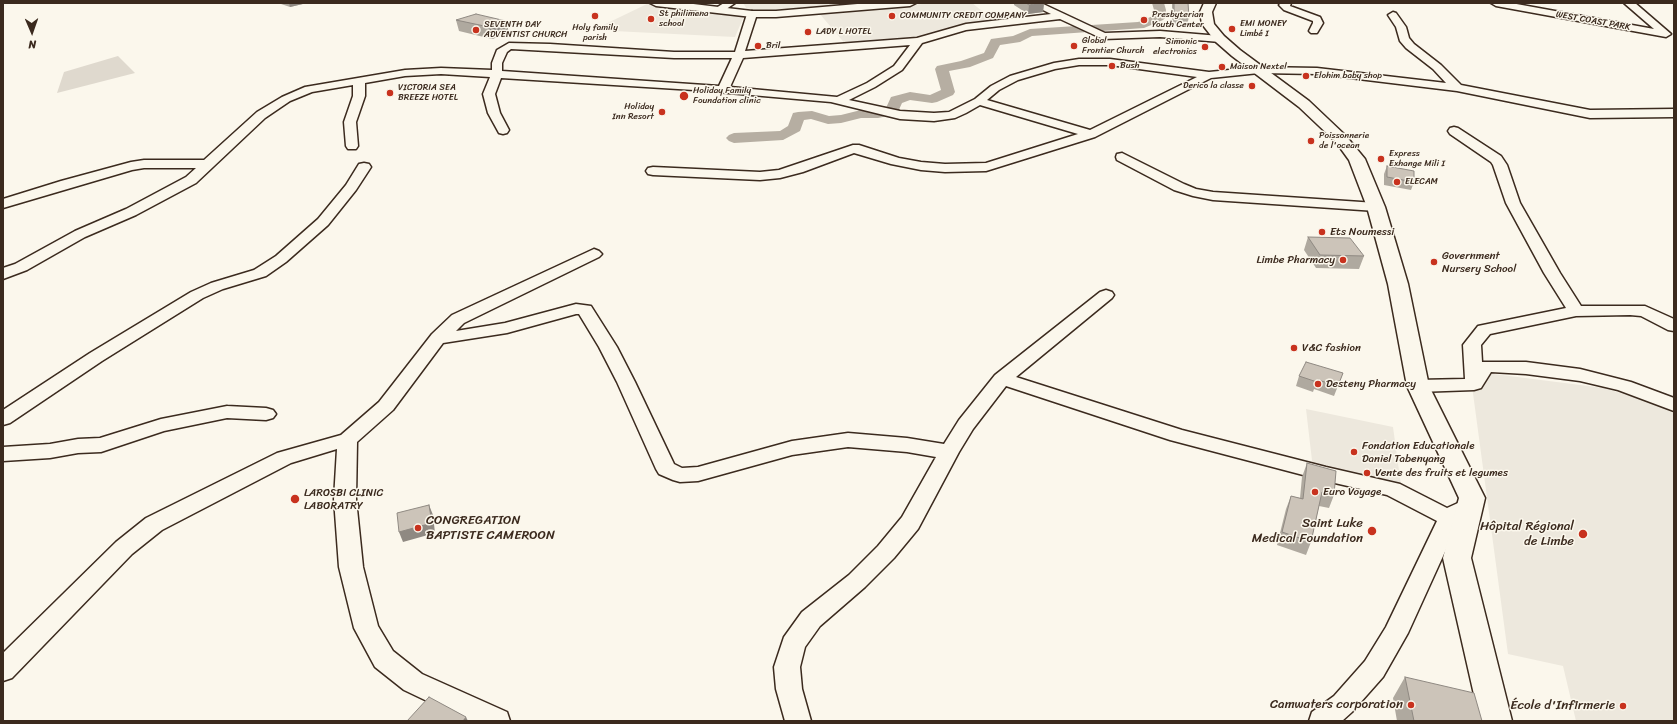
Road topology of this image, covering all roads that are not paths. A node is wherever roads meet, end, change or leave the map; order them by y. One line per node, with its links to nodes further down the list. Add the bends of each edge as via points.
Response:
1 (656, 3): 9 (main road)
2 (730, 3): 9 (street)
3 (910, 3): 10 (main road, via 801,13)
4 (1034, 3): 12 (street)
5 (1210, 3): 15 (main road, via 1206,12 1208,24)
6 (1286, 3): 13 (street, via 1284,5 1287,8 1318,19)
7 (1496, 3): 14 (street, WEST COAST PARK)
8 (1629, 3): 14 (street)
9 (719, 10): 10 (main road)
10 (752, 14): 17 (street)
11 (1393, 15): 22 (street, via 1410,46 1437,67)
12 (1062, 16): 15 (street, via 1104,36 1160,34); 16 (street, via 961,28)
13 (1314, 31)
14 (1670, 35)
15 (1220, 39): 18 (main road)
16 (918, 42): 17 (street); 24 (street, via 898,68)
17 (739, 55): 19 (street, via 650,54 517,45 502,50 497,63); 23 (street)
18 (1259, 70): 20 (street); 22 (street, via 1317,71); 36 (main road, via 1304,104 1341,139 1357,159)
19 (497, 74): 21 (street, via 426,71); 23 (street); 27 (street, via 489,94 494,113)
20 (1209, 75): 25 (street, via 1125,63 1079,62 1054,66 1014,78 995,88); 29 (street)
21 (359, 81): 30 (street, via 359,96 350,122); 32 (street, via 309,89 286,99 261,115)
22 (1457, 88): 26 (street, via 1590,114)
23 (723, 89): 24 (street)
24 (839, 100): 25 (street, via 918,117 951,115)
25 (980, 101): 29 (street)
26 (1674, 113)
27 (503, 130)
28 (1454, 130): 40 (street, via 1496,159 1513,203)
29 (1091, 134): 34 (street, via 986,167 921,166 852,149 780,174 760,176)
30 (352, 146)
31 (1122, 157): 36 (street, via 1193,192 1226,197)
32 (207, 164): 35 (street, via 131,166); 38 (street, via 191,180)
33 (364, 167): 48 (street, via 323,222 281,259 260,273 197,295 96,357)
34 (653, 171)
35 (3, 204)
36 (1376, 207): 45 (main road, via 1398,284)
37 (594, 254): 42 (street, via 466,314)
38 (3, 274)
39 (1106, 295): 43 (street)
40 (1576, 311): 41 (street, via 1638,310); 44 (street, via 1484,330 1472,345)
41 (1674, 326)
42 (438, 338): 49 (street, via 386,406); 50 (street, via 482,333 576,309 586,310 626,382 666,469 680,475 698,474 792,448 848,440)
43 (1002, 379): 50 (street, via 966,425); 53 (street, via 1177,435 1393,489)
44 (1474, 384): 45 (street); 46 (street, via 1486,366 1526,368 1580,375 1624,386)
45 (1418, 386): 52 (main road)
46 (1674, 405)
47 (266, 414): 51 (street, via 227,412 161,426 101,445)
48 (3, 419)
49 (347, 440): 54 (street, via 284,458 154,524 124,548); 55 (street, via 345,499 350,559 366,628 384,659 413,682)
50 (949, 452): 56 (street, via 910,523 857,581 811,619 793,644 787,667 789,689)
51 (3, 454)
52 (1472, 498): 53 (street); 58 (main road, via 1457,558)
53 (1449, 518): 57 (street, via 1396,633 1374,669 1343,704)
54 (3, 670)
55 (497, 721)
56 (798, 721)
57 (1322, 721)
58 (1496, 721)

